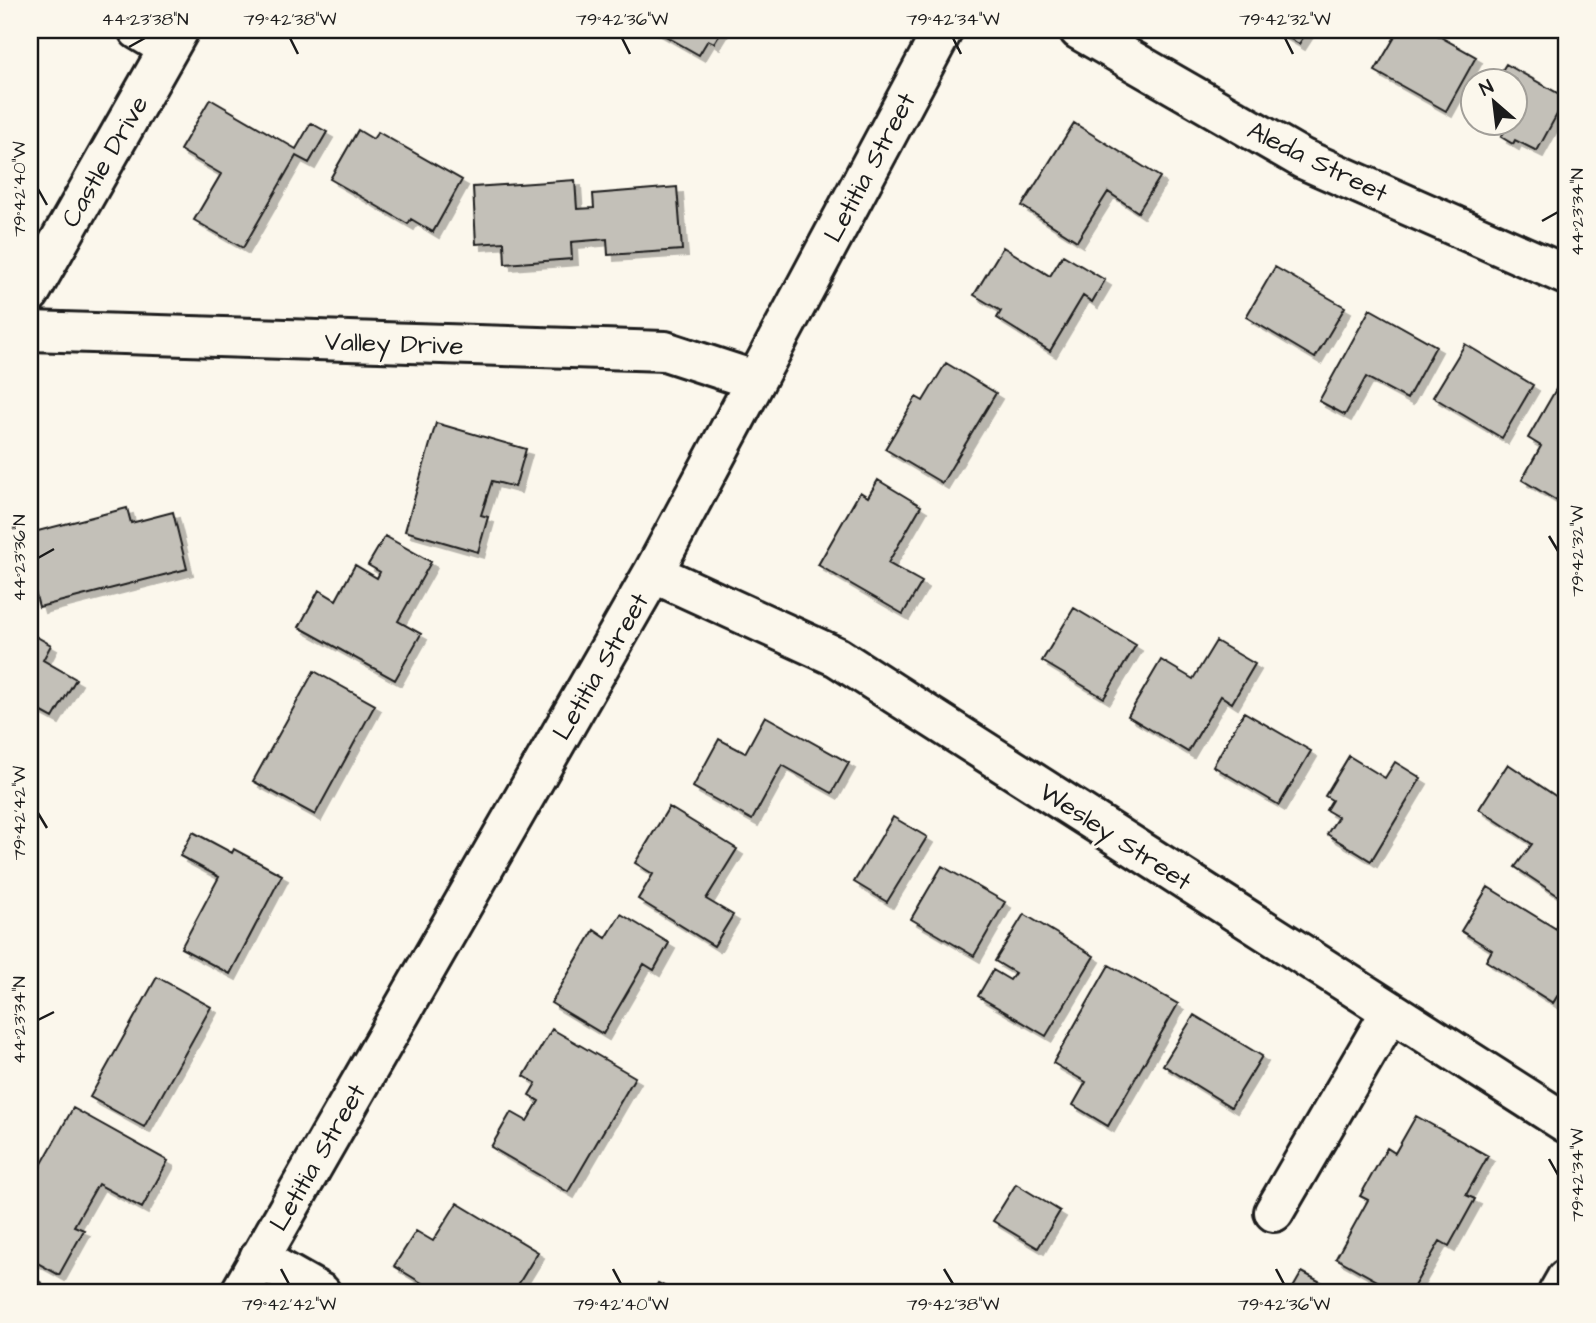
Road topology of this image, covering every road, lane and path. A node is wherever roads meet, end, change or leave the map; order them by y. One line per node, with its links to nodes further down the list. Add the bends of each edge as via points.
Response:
1 (943, 30): 7 (street, Letitia Street)
2 (1079, 30): 4 (street, Aleda Street, via 1303,159)
3 (162, 36): 5 (street, Castle Drive)
4 (1566, 275)
5 (30, 293)
6 (30, 331): 7 (street, Valley Drive, via 665,351)
7 (754, 380): 8 (street, Letitia Street)
8 (653, 573): 9 (street, Wesley Street, via 836,657); 12 (street, Letitia Street)
9 (1391, 1011): 10 (street, Wesley Street); 11 (street)
10 (1566, 1123)
11 (1274, 1212)
12 (259, 1258): 14 (street, Letitia Street); 15 (street)
13 (1566, 1279): 16 (street)
14 (240, 1293)
15 (321, 1293)
16 (1558, 1293)

